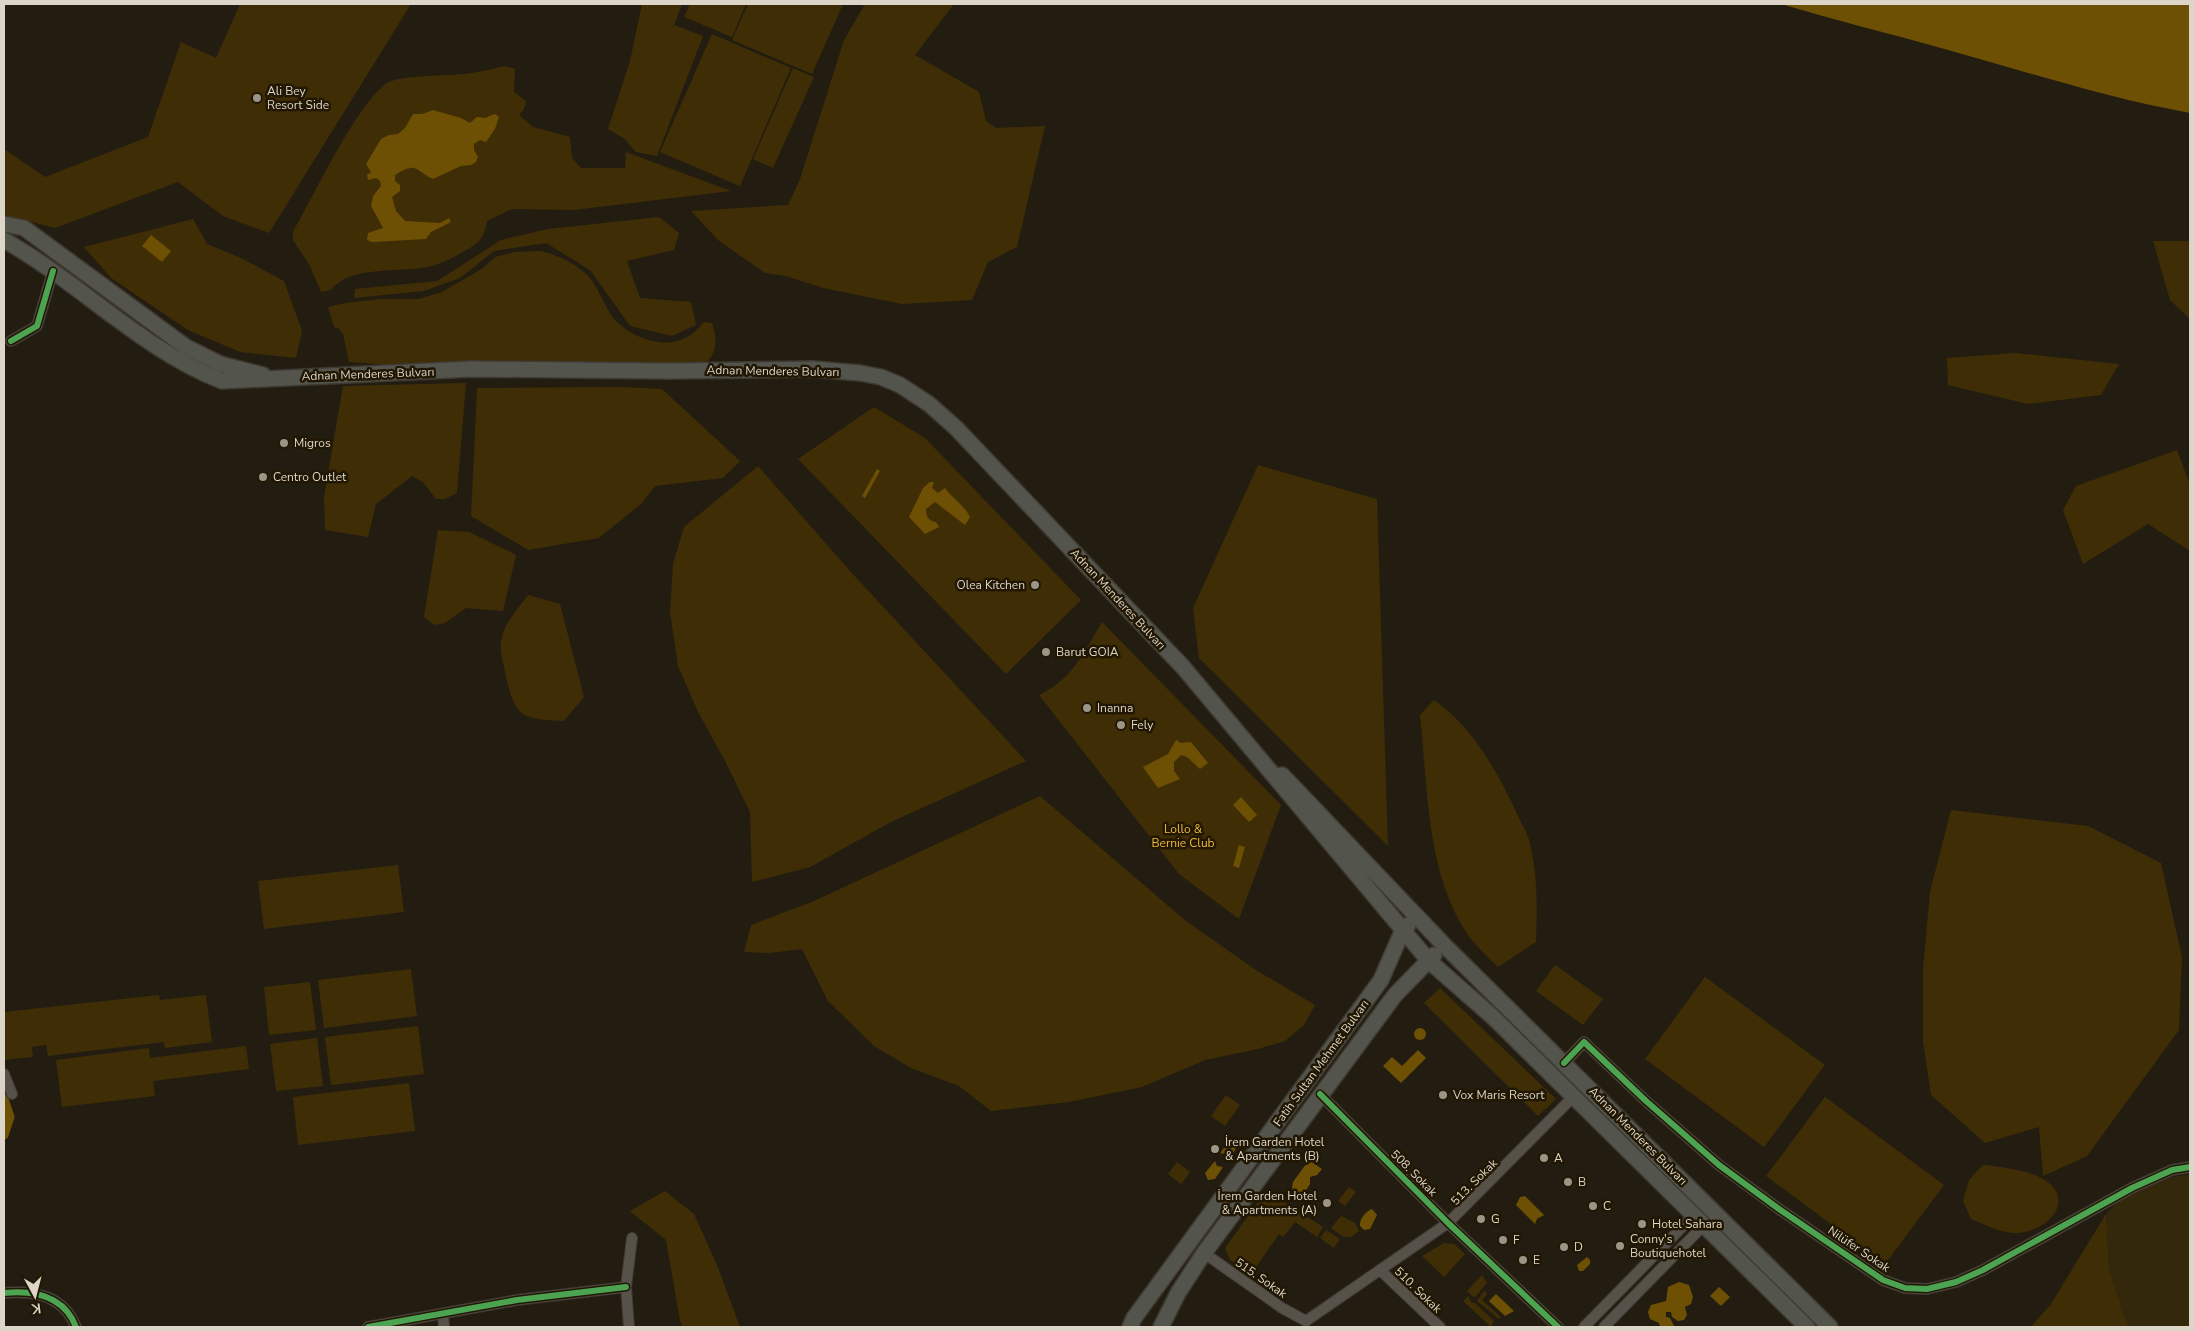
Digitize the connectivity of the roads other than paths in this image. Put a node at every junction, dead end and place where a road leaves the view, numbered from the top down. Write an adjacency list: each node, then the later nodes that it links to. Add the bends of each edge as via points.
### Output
1 (4, 224): 5 (main road, Adnan Menderes Bulvarı, via 24,228 186,347 220,364)
2 (4, 240): 3 (main road, Adnan Menderes Bulvarı)
3 (53, 271): 4 (street, via 37,326); 5 (main road, Adnan Menderes Bulvarı, via 191,369 222,381)
4 (11, 341)
5 (274, 378): 6 (main road, Adnan Menderes Bulvarı, via 471,369 813,369 881,378 900,385 929,404 956,428 1182,667)
6 (1242, 736): 7 (main road, Adnan Menderes Bulvarı); 8 (main road, Adnan Menderes Bulvarı)
7 (1416, 916): 8 (main road, Fatih Sultan Mehmet Bulvarı); 9 (main road, Adnan Menderes Bulvarı)
8 (1402, 932): 10 (main road, Adnan Menderes Bulvarı); 25 (main road, Fatih Sultan Mehmet Bulvarı, via 1381,980)
9 (1444, 946): 10 (main road, Fatih Sultan Mehmet Bulvarı); 11 (main road, Adnan Menderes Bulvarı)
10 (1428, 961): 14 (main road, Fatih Sultan Mehmet Bulvarı, via 1395,995); 15 (main road, Adnan Menderes Bulvarı, via 1494,1018)
11 (1564, 1063): 16 (street, Nilüfer Sokak, via 1584,1042 1719,1165 1883,1280 1905,1288 1927,1289 1956,1282 1984,1270 2132,1188 2172,1170); 38 (main road, Adnan Menderes Bulvarı)
12 (4, 1074): 13 (street)
13 (12, 1094)
14 (1320, 1094): 18 (street, 508. Sokak); 20 (main road, Fatih Sultan Mehmet Bulvarı)
15 (1573, 1097): 17 (main road, Adnan Menderes Bulvarı); 18 (street, 513. Sokak)
16 (2190, 1167)
17 (1698, 1221): 35 (street); 36 (street); 37 (main road, Adnan Menderes Bulvarı)
18 (1448, 1223): 21 (street, 513. Sokak); 34 (street, 508. Sokak)
19 (632, 1238): 22 (street)
20 (1204, 1253): 26 (street, 515. Sokak); 32 (main road, Fatih Sultan Mehmet Bulvarı)
21 (1380, 1270): 26 (street, 513. Sokak); 33 (street, 510. Sokak)
22 (626, 1287): 24 (street, via 518,1300); 30 (street)
23 (4, 1293): 27 (street, via 35,1293 56,1300 72,1316)
24 (442, 1314): 28 (street); 29 (street)
25 (1132, 1323): 31 (street)
26 (1306, 1324)
27 (76, 1327)
28 (368, 1327)
29 (444, 1327)
30 (629, 1327)
31 (1122, 1327)
32 (1161, 1327)
33 (1440, 1327)
34 (1558, 1327)
35 (1584, 1327)
36 (1604, 1327)
37 (1807, 1327)
38 (1830, 1327)

